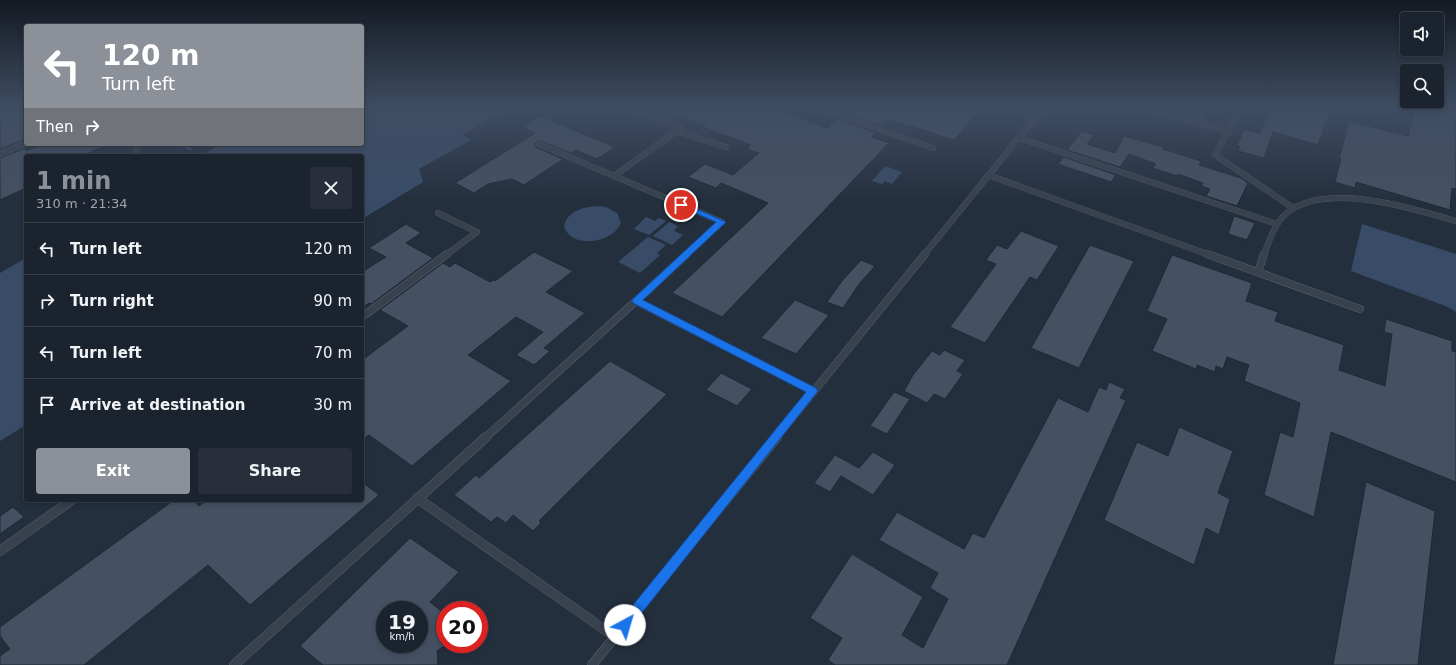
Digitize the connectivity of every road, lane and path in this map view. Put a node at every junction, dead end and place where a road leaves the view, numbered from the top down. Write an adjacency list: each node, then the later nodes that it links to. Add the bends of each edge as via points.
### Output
1 (665, 139): 13 (lane)
2 (700, 139): 9 (lane)
3 (907, 139): 10 (lane)
4 (1018, 139): 12 (lane)
5 (1022, 139): 17 (lane)
6 (1225, 139): 14 (lane, via 1215,155)
7 (24, 144): 11 (lane)
8 (539, 144): 13 (lane)
9 (726, 148)
10 (933, 148)
11 (0, 154)
12 (988, 175): 18 (lane); 22 (lane)
13 (614, 176): 19 (lane, via 722,222)
14 (1293, 208): 16 (lane, via 1316,201 1349,198 1410,208); 17 (lane)
15 (438, 213): 21 (lane, via 477,232)
16 (1456, 221)
17 (1277, 224): 18 (lane)
18 (1258, 272): 20 (lane)
19 (636, 301): 22 (lane); 23 (lane)
20 (1360, 309)
21 (364, 316)
22 (813, 391): 26 (lane)
23 (417, 498): 26 (lane); 27 (lane)
24 (69, 502): 25 (lane)
25 (0, 551)
26 (615, 637): 28 (lane)
27 (234, 665)
28 (592, 665)

